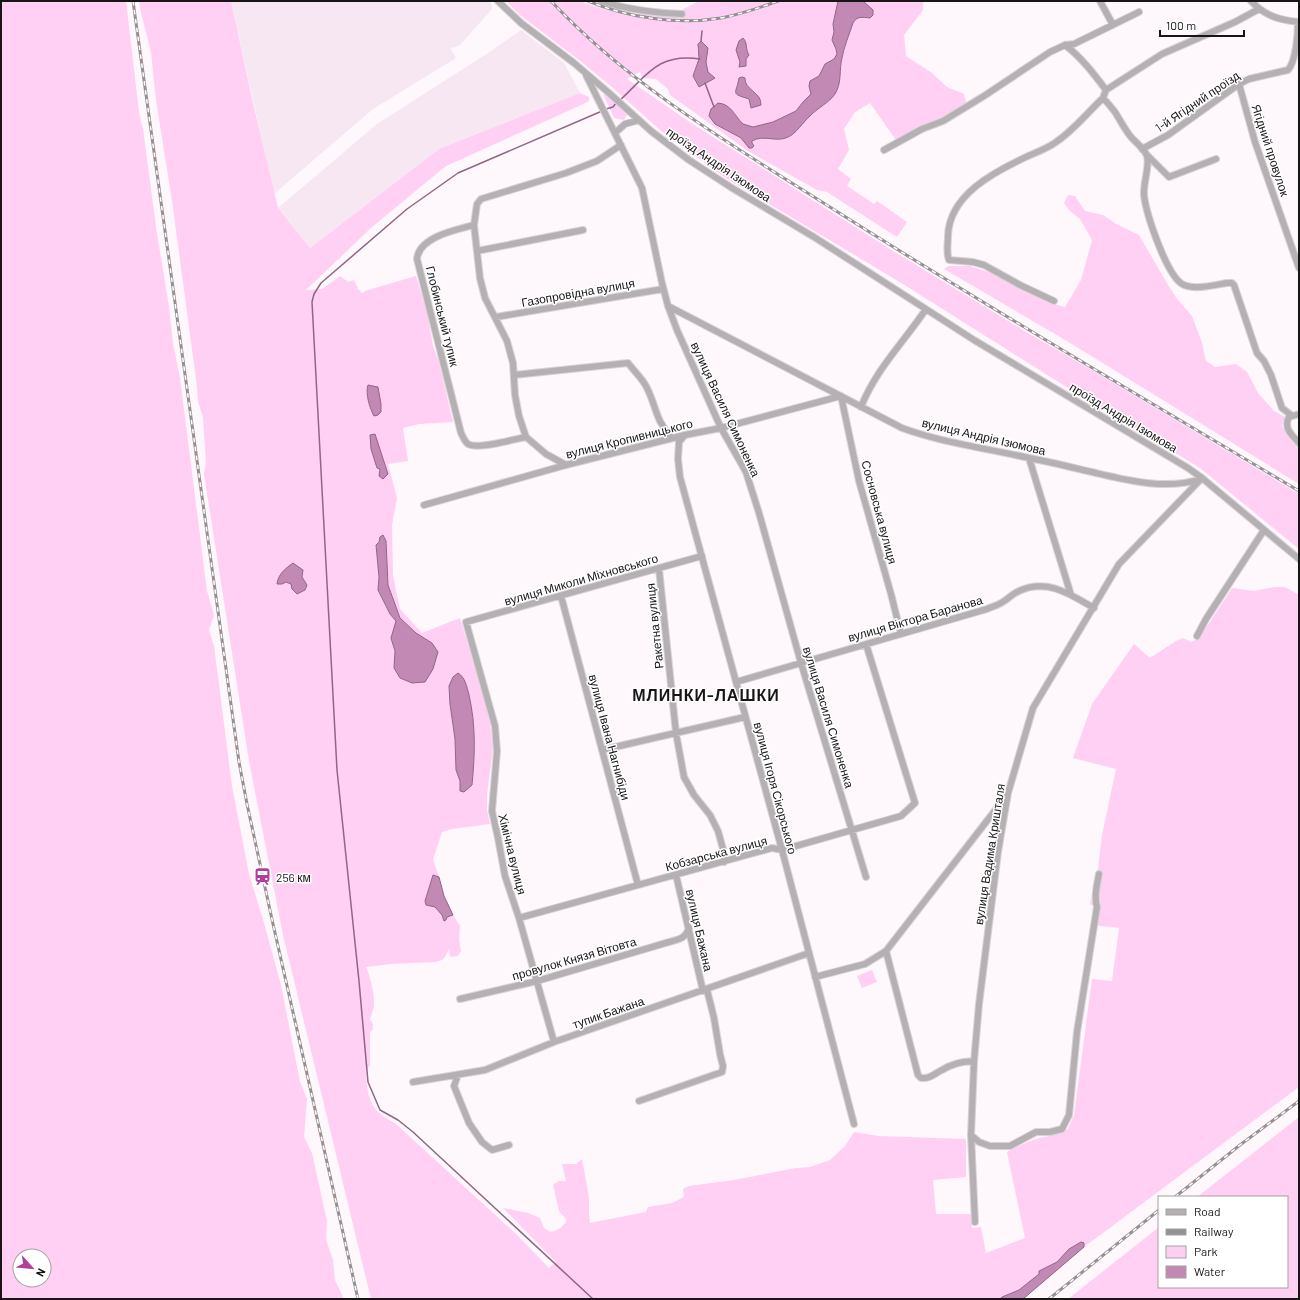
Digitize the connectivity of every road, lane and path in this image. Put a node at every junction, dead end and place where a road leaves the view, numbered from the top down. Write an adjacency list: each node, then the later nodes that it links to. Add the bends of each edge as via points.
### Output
1 (498, 1): 11 (street, проїзд Андрія Ізюмова, via 521,23)
2 (602, 1): 7 (street, via 636,10)
3 (1100, 1): 9 (street)
4 (1251, 1): 5 (street)
5 (1259, 9): 8 (street, via 1279,20); 13 (street, via 1236,22 1162,54)
6 (1139, 12): 9 (street)
7 (682, 14)
8 (1299, 22): 12 (street, 1-й Ягідний проїзд, via 1294,58 1288,70 1249,79)
9 (1113, 25): 10 (street, via 1074,44)
10 (1065, 45): 13 (street, via 1095,74); 18 (street, via 943,121 922,129)
11 (586, 74): 15 (street, проїзд Андрія Ізюмова); 16 (street, вулиця Василя Симоненка)
12 (1239, 84): 19 (street, 1-й Ягідний проїзд); 24 (street, Ягідний провулок, via 1255,142)
13 (1106, 90): 14 (street)
14 (1103, 98): 19 (street, via 1130,137); 26 (street, via 1048,148 994,174 970,191 955,211 948,229 948,258 951,261 984,265)
15 (639, 120): 16 (street, via 625,124); 28 (street, проїзд Андрія Ізюмова, via 670,146 726,184)
16 (615, 134): 17 (street, вулиця Василя Симоненка)
17 (620, 145): 21 (street, via 597,161 481,199 477,204); 25 (street, вулиця Василя Симоненка, via 642,188)
18 (884, 150)
19 (1144, 152): 20 (street, via 1169,177); 34 (street, via 1147,160 1144,183 1147,210 1167,263 1184,285 1195,287 1226,282 1234,285 1257,353 1264,361 1282,408)
20 (1216, 159)
21 (474, 226): 23 (street); 37 (street, Глобинський тупик, via 436,238 420,250 417,260 465,441 468,445 480,445)
22 (583, 230): 23 (street)
23 (477, 251): 29 (street, via 485,298)
24 (1299, 268)
25 (663, 289): 27 (street, вулиця Василя Симоненка); 29 (street, Газопровідна вулиця)
26 (1054, 301)
27 (668, 306): 31 (street, вулиця Андрія Ізюмова); 35 (street, вулиця Василя Симоненка)
28 (926, 309): 32 (street, via 878,373); 42 (street, проїзд Андрія Ізюмова)
29 (496, 317): 30 (street, via 507,341)
30 (514, 375): 37 (street, via 519,416); 38 (street, via 628,363 647,387 662,428)
31 (841, 396): 32 (street, вулиця Андрія Ізюмова); 35 (street, вулиця Кропивницького); 52 (street, Сосновська вулиця, via 859,481)
32 (861, 407): 40 (street, вулиця Андрія Ізюмова, via 913,432)
33 (1299, 414): 34 (street)
34 (1291, 415): 39 (street, via 1287,421 1287,428)
35 (721, 428): 36 (street, вулиця Кропивницького); 55 (street, вулиця Василя Симоненка, via 746,472)
36 (685, 435): 38 (street, вулиця Кропивницького); 45 (street, вулиця Ігоря Сікорського, via 678,442 680,477)
37 (526, 437): 41 (street, via 546,454)
38 (672, 438): 41 (street, вулиця Кропивницького)
39 (1299, 443)
40 (1029, 458): 42 (street, вулиця Андрія Ізюмова, via 1135,482 1173,484); 48 (street)
41 (566, 465): 43 (street, вулиця Кропивницького)
42 (1202, 478): 44 (street, проїзд Андрія Ізюмова); 50 (street, вулиця Вадима Кришталя, via 1119,564)
43 (424, 505)
44 (1264, 530): 46 (street, проїзд Андрія Ізюмова); 53 (street)
45 (702, 556): 47 (street, вулиця Миколи Міхновського); 56 (street, вулиця Ігоря Сікорського)
46 (1299, 559)
47 (659, 568): 49 (street, вулиця Миколи Міхновського); 58 (street, Ракетна вулиця)
48 (1071, 595): 50 (street, вулиця Віктора Баранова); 52 (street, вулиця Віктора Баранова, via 1053,587 1032,587 987,609)
49 (561, 596): 51 (street, вулиця Миколи Міхновського); 59 (street, вулиця Івана Нагнибіди)
50 (1094, 608): 60 (street, вулиця Вадима Кришталя, via 1033,708)
51 (466, 622): 68 (street, Хімічна вулиця, via 495,726 497,751 492,811 505,876)
52 (901, 634): 54 (street, вулиця Віктора Баранова)
53 (1197, 636)
54 (866, 644): 55 (street, вулиця Віктора Баранова); 61 (street, Кобзарська вулиця, via 915,803 901,816)
55 (801, 663): 56 (street, вулиця Віктора Баранова); 61 (street, вулиця Василя Симоненка)
56 (736, 682): 57 (street, вулиця Ігоря Сікорського)
57 (745, 717): 58 (street); 62 (street, вулиця Ігоря Сікорського)
58 (676, 733): 59 (street); 63 (street, Ракетна вулиця, via 684,777 718,831)
59 (602, 750): 67 (street, вулиця Івана Нагнибіди)
60 (1008, 793): 70 (street); 77 (street, вулиця Вадима Кришталя, via 998,852)
61 (852, 829): 62 (street, Кобзарська вулиця); 66 (street, вулиця Василя Симоненка)
62 (782, 850): 63 (street, Кобзарська вулиця, via 772,848); 71 (street, вулиця Ігоря Сікорського)
63 (724, 862): 65 (street, Кобзарська вулиця)
64 (1099, 874): 82 (street, via 1097,907 1077,1032 1069,1115 1062,1129 1036,1132 1010,1146 990,1146 979,1142)
65 (676, 875): 67 (street, Кобзарська вулиця); 69 (street, вулиця Бажана)
66 (866, 877)
67 (638, 885): 68 (street, Кобзарська вулиця)
68 (519, 918): 73 (street, Хімічна вулиця)
69 (689, 928): 73 (street, провулок Князя Вітовта, via 684,937); 74 (street, вулиця Бажана)
70 (886, 951): 72 (street, via 865,964); 77 (street, via 918,1075 921,1078 932,1077 947,1067)
71 (809, 953): 72 (street, вулиця Ігоря Сікорського); 74 (street, тупик Бажана)
72 (815, 977): 81 (street, вулиця Ігоря Сікорського)
73 (537, 980): 75 (street, провулок Князя Вітовта); 76 (street, Хімічна вулиця)
74 (705, 990): 76 (street, тупик Бажана); 80 (street, вулиця Бажана, via 714,1018 722,1072)
75 (460, 999)
76 (554, 1042): 78 (street, тупик Бажана, via 485,1070)
77 (974, 1062): 82 (street, вулиця Вадима Кришталя)
78 (458, 1075): 79 (street, тупик Бажана); 83 (street, via 454,1086 456,1092 469,1123 482,1142 492,1150)
79 (413, 1082)
80 (639, 1101)
81 (854, 1124)
82 (971, 1135): 84 (street, вулиця Вадима Кришталя)
83 (509, 1145)
84 (975, 1222)

